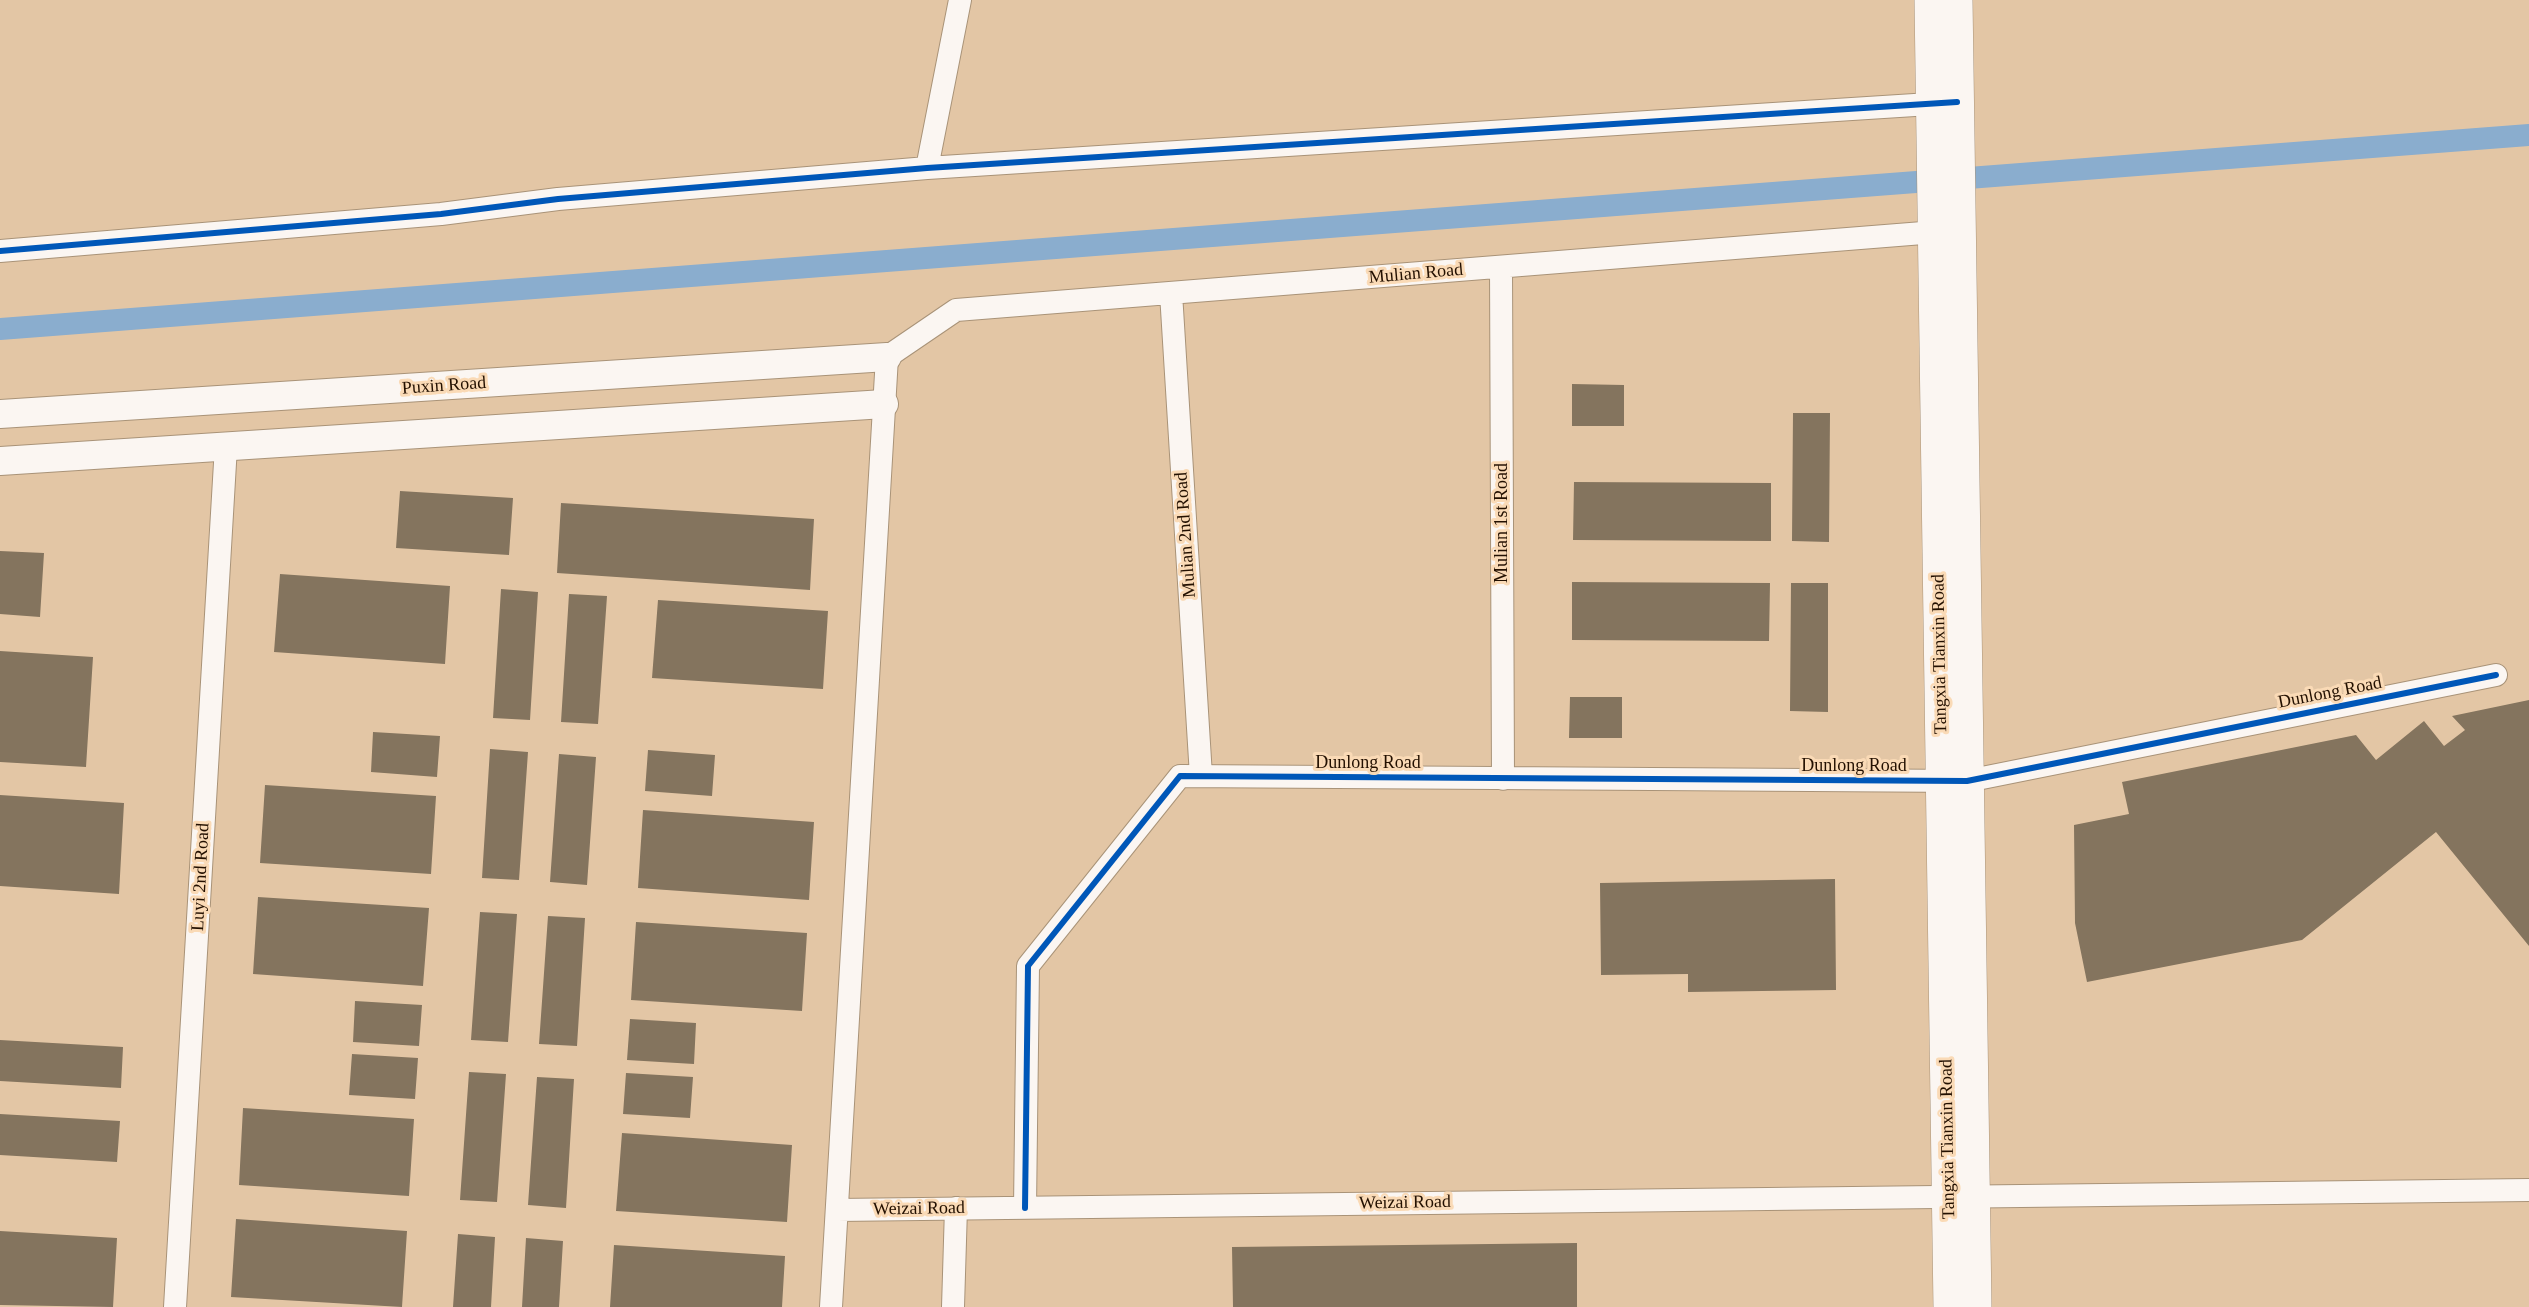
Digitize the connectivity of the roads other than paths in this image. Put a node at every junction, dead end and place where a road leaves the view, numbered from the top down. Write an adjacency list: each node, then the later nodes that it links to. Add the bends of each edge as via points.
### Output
1 (960, 0): 5 (street)
2 (1931, 0): 4 (main road, Tangxia Tianxin Road)
3 (1956, 0): 4 (main road, Tangxia Tianxin Road)
4 (1945, 119): 5 (street); 6 (main road, Tangxia Tianxin Road)
5 (927, 168): 7 (street)
6 (1946, 231): 8 (street, Mulian Road); 18 (main road, Tangxia Tianxin Road)
7 (0, 251)
8 (1501, 267): 9 (street, Mulian Road); 17 (street, Mulian 1st Road)
9 (1172, 293): 10 (street, Mulian Road, via 956,310); 16 (street, Mulian 2nd Road)
10 (887, 357): 11 (street); 12 (street, Puxin Road)
11 (884, 404): 13 (street); 23 (street)
12 (0, 414)
13 (226, 446): 14 (street); 24 (street, Luyi 2nd Road)
14 (0, 460)
15 (2496, 675): 18 (street, Dunlong Road)
16 (1201, 776): 17 (street, Dunlong Road); 22 (street, Dunlong Road, via 1180,776 1028,966)
17 (1503, 779): 18 (street, Dunlong Road)
18 (1954, 781): 20 (main road, Tangxia Tianxin Road)
19 (2529, 1190): 20 (street, Weizai Road)
20 (1961, 1196): 22 (street, Weizai Road); 27 (main road, Tangxia Tianxin Road); 28 (main road, Tangxia Tianxin Road)
21 (956, 1208): 22 (street, Weizai Road); 23 (street, Weizai Road); 26 (street)
22 (1025, 1208)
23 (837, 1210): 25 (street)
24 (175, 1307)
25 (831, 1307)
26 (953, 1307)
27 (1950, 1307)
28 (1975, 1307)

